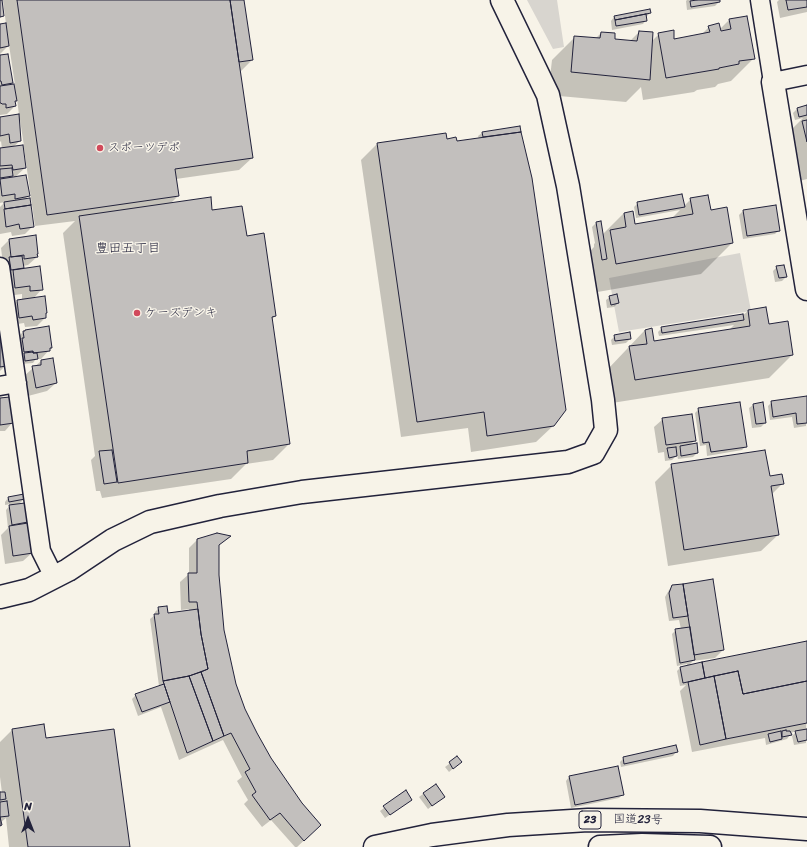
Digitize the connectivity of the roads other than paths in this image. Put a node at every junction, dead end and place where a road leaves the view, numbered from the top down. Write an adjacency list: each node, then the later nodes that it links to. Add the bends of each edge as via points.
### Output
1 (502, 0): 8 (main road, via 548,95 568,186 606,430 593,453 568,462 302,492 206,509 150,522 113,540)
2 (760, 0): 4 (street)
3 (807, 75): 4 (street)
4 (773, 82): 6 (main road)
5 (0, 267): 7 (street)
6 (807, 289)
7 (8, 385): 8 (street, via 41,551)
8 (54, 577): 9 (main road, via 29,590)
9 (0, 597)
10 (807, 829): 11 (main road, 国道23号 / 23, via 700,821 588,820 508,825 432,835)
11 (375, 847)
12 (600, 847): 13 (main road, 23)
13 (710, 847)

